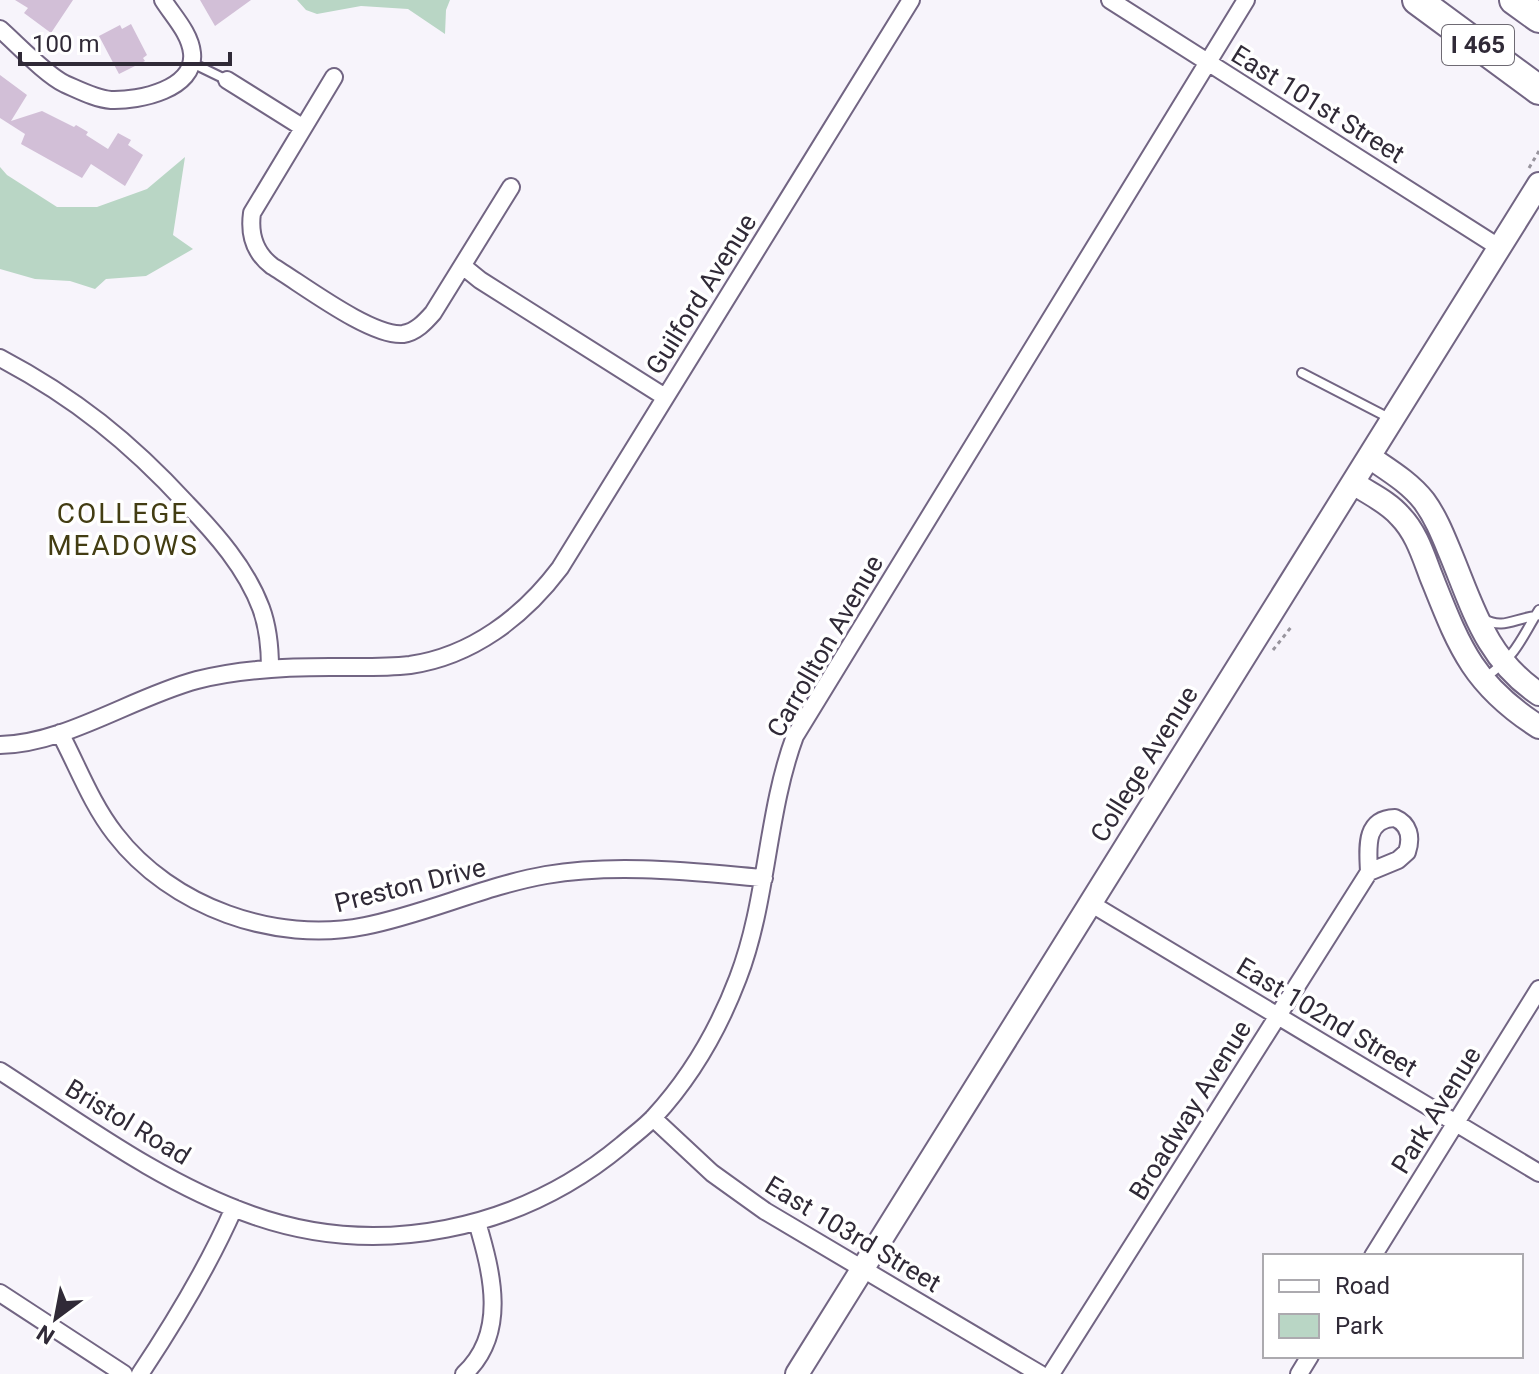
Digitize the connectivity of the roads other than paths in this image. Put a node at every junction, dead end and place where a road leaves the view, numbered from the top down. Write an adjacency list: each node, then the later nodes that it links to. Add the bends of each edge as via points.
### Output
1 (163, 0): 9 (street, via 187,35)
2 (911, 0): 21 (street, Guilford Avenue)
3 (1110, 0): 10 (street, East 101st Street)
4 (1246, 0): 10 (street, Carrollton Avenue)
5 (1417, 0): 13 (highway, I 465)
6 (1514, 0): 7 (highway, I 465)
7 (1539, 18)
8 (0, 29): 9 (street, via 61,82 108,100 154,94 174,84)
9 (192, 63): 12 (lane)
10 (1209, 63): 17 (street, East 101st Street); 35 (street, Carrollton Avenue, via 810,708 783,769)
11 (334, 77): 14 (street)
12 (227, 80): 14 (street)
13 (1539, 90)
14 (302, 127): 18 (street, via 252,213 252,235 272,266 383,333 402,334 425,322)
15 (1539, 184): 17 (main road, College Avenue)
16 (511, 187): 18 (street)
17 (1500, 248): 22 (main road, College Avenue)
18 (464, 267): 21 (street)
19 (0, 358): 28 (street, via 105,425 207,524 253,591 265,621)
20 (1302, 373): 22 (lane)
21 (665, 397): 28 (street, Guilford Avenue, via 560,568 525,609 491,634 427,661 386,667)
22 (1394, 421): 23 (main road, College Avenue)
23 (1371, 458): 24 (main road, College Avenue); 25 (main road, via 1409,486 1433,514)
24 (1355, 484): 29 (main road, via 1408,524 1456,639); 36 (main road, College Avenue)
25 (1474, 613): 26 (lane, via 1499,625); 27 (main road)
26 (1537, 613): 27 (lane)
27 (1503, 664): 29 (lane); 30 (main road)
28 (270, 668): 32 (street, Guilford Avenue, via 195,680)
29 (1482, 680): 31 (main road)
30 (1539, 694)
31 (1539, 727)
32 (60, 733): 33 (street, Guilford Avenue); 35 (street, Preston Drive, via 114,832 145,866 201,902 269,927 302,931 364,926 545,875 624,869)
33 (0, 745)
34 (1369, 872): 38 (street, Broadway Avenue)
35 (764, 878): 40 (street, Carrollton Avenue, via 738,979 691,1070)
36 (1090, 903): 38 (street, East 102nd Street); 46 (main road, College Avenue)
37 (1539, 989): 41 (street, Park Avenue)
38 (1278, 1016): 41 (street, East 102nd Street); 53 (street, Broadway Avenue)
39 (0, 1071): 43 (street, Bristol Road, via 154,1169)
40 (653, 1118): 44 (street, Carrollton Avenue, via 585,1174 534,1202); 46 (street, East 103rd Street, via 734,1190)
41 (1455, 1123): 42 (street, East 102nd Street); 45 (street, Park Avenue)
42 (1539, 1173)
43 (234, 1208): 44 (street, Carrollton Avenue, via 300,1229 363,1236 409,1235); 49 (street, via 201,1278)
44 (477, 1222): 50 (street, via 493,1308 490,1332)
45 (1374, 1254)
46 (862, 1269): 51 (main road, College Avenue); 52 (street, East 103rd Street)
47 (0, 1293): 48 (street)
48 (124, 1374)
49 (140, 1374)
50 (464, 1374)
51 (797, 1374)
52 (1040, 1374)
53 (1051, 1374)

